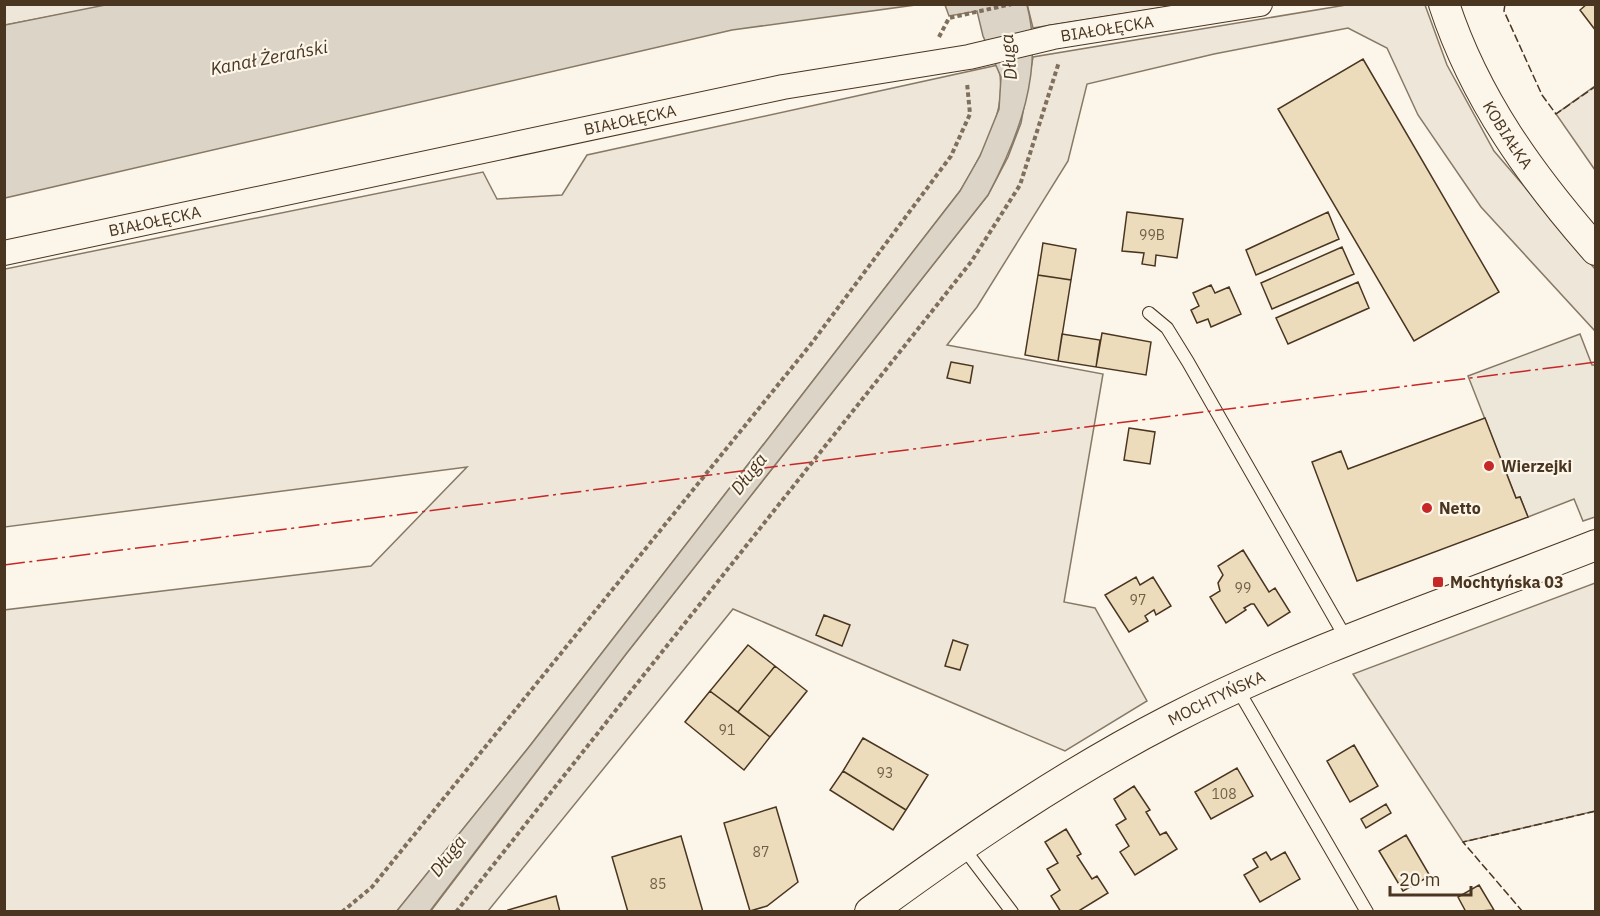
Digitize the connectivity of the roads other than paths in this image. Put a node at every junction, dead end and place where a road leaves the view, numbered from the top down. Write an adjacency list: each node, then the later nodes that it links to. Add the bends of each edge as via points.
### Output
1 (1260, 4): 4 (street, BIAŁOŁĘCKA, via 1053,37 968,67 783,87)
2 (1444, 4): 3 (street, KOBIAŁKA, via 1461,50 1504,132 1532,174)
3 (1596, 250)
4 (4, 253)
5 (1149, 313): 7 (lane, via 1167,328 1188,362)
6 (1596, 545): 7 (street, MOCHTYŃSKA)
7 (1348, 641): 8 (street, MOCHTYŃSKA)
8 (1237, 688): 9 (street, MOCHTYŃSKA, via 1123,744); 12 (lane)
9 (962, 846): 10 (street, MOCHTYŃSKA); 11 (lane)
10 (870, 912)
11 (1011, 912)
12 (1366, 912)

